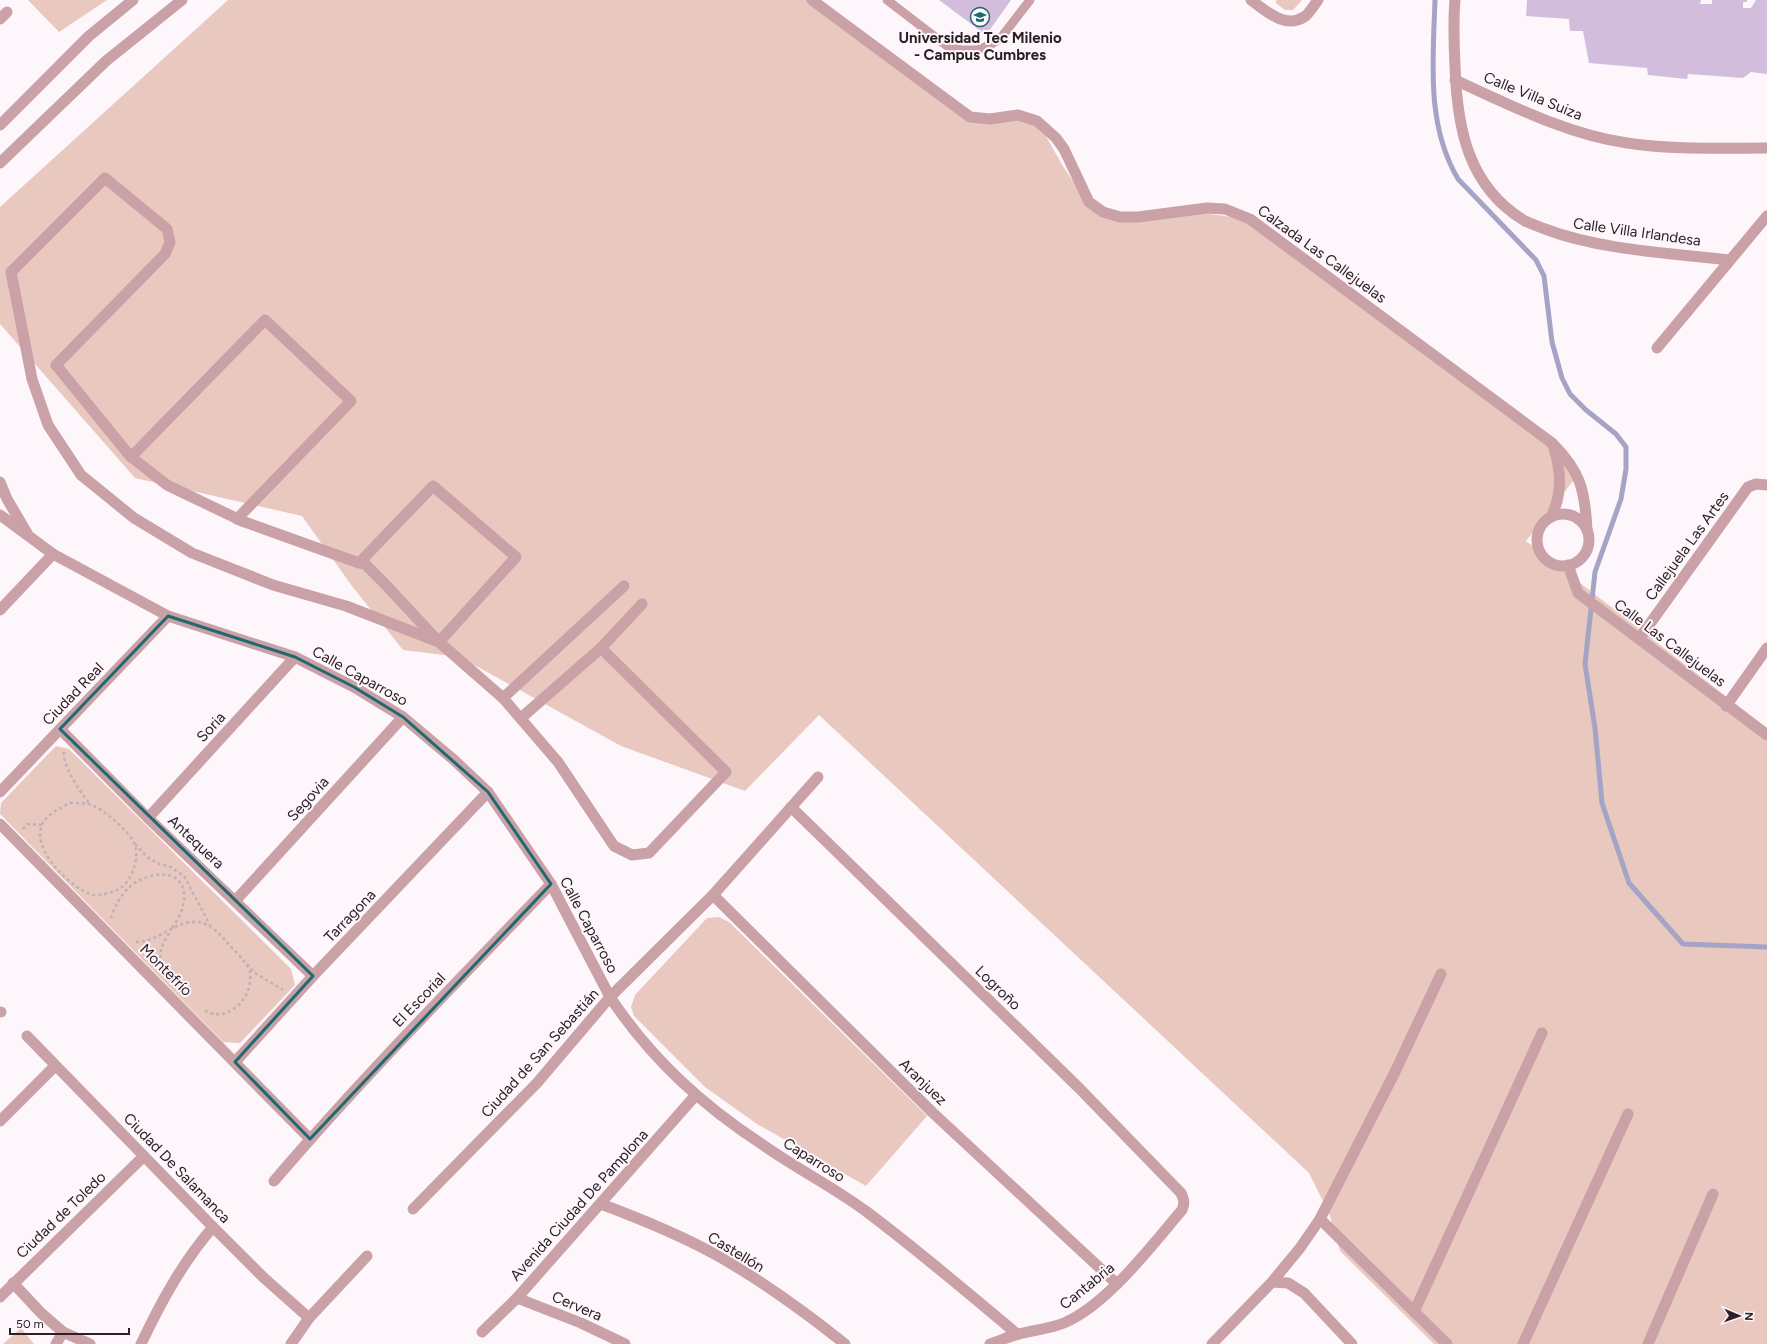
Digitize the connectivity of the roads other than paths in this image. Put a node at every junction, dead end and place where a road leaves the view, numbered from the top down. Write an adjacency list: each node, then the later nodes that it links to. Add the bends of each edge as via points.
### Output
1 (133, 0): 11 (street, via 89,36)
2 (182, 0): 13 (street, via 106,61)
3 (812, 0): 17 (street, Calzada Las Callejuelas, via 970,117 990,119 1018,115 1037,121 1064,149 1089,202 1103,212 1120,217 1138,217 1207,208 1225,209 1250,219)
4 (887, 0): 5 (lane, via 947,46 962,50 976,50 1000,39)
5 (1030, 0)
6 (1251, 0): 9 (street)
7 (1318, 0): 9 (street, via 1305,16 1295,21 1284,21)
8 (1455, 0): 10 (street, Calle Villa Irlandesa)
9 (1267, 6)
10 (1455, 80): 12 (street, Calle Villa Suiza, via 1530,114 1582,133 1626,143 1675,148); 15 (street, Calle Villa Irlandesa, via 1459,119 1468,154 1493,196 1526,221 1565,237)
11 (0, 125)
12 (1767, 148)
13 (0, 163)
14 (1767, 216): 15 (street)
15 (1729, 260): 16 (street)
16 (1657, 348)
17 (1552, 443): 22 (street, via 1559,464 1560,483 1557,504); 24 (street, Calzada Las Callejuelas, via 1568,459 1581,484 1586,500)
18 (131, 457): 23 (street, via 167,485); 23 (street, via 265,320 351,401); 34 (street, via 56,365 165,254 170,242 167,229 105,178 11,272 32,379 48,425 81,475 134,518 192,553 273,585 346,606)
19 (0, 482): 25 (street, Calle Caparroso)
20 (1767, 485): 33 (street, Callejuela Las Artes, via 1756,484 1748,488)
21 (0, 515): 25 (street, Calle Caparroso)
22 (1551, 517): 24 (street, via 1559,514 1572,516 1583,523); 28 (street, via 1540,529 1537,537 1538,546 1546,560 1554,564)
23 (237, 519): 27 (street)
24 (1587, 530): 28 (street, via 1588,547 1584,555)
25 (28, 535): 26 (street, Calle Caparroso)
26 (53, 554): 31 (street); 32 (street, Calle Caparroso)
27 (359, 563): 34 (street, via 364,564 386,584); 34 (street, via 433,486 516,557)
28 (1568, 565): 33 (street, Calle Las Callejuelas, via 1578,593)
29 (624, 586): 38 (street)
30 (642, 604): 35 (street)
31 (0, 610)
32 (168, 616): 37 (street, Calle Caparroso); 42 (street, Ciudad Real)
33 (1639, 639): 39 (street, Calle Las Callejuelas)
34 (439, 642): 38 (street)
35 (601, 648): 41 (street); 41 (street, via 726,772 649,854 632,856 614,846 558,762)
36 (1767, 648): 39 (street)
37 (295, 658): 40 (street, Calle Caparroso, via 354,687); 48 (street, Soria)
38 (503, 698): 41 (street)
39 (1726, 706): 43 (street, Calle Las Callejuelas)
40 (403, 717): 46 (street, Calle Caparroso); 52 (street, Segovia)
41 (521, 718)
42 (64, 732): 45 (street, Ciudad Real); 48 (street, Antequera)
43 (1767, 735)
44 (818, 777): 47 (street, Ciudad de San Sebastián)
45 (0, 792)
46 (488, 792): 50 (street, Calle Caparroso); 54 (street, Tarragona)
47 (791, 807): 51 (street, Ciudad de San Sebastián); 66 (street, Logroño, via 1079,1088)
48 (148, 818): 52 (street, Antequera)
49 (0, 824): 58 (street, Montefrío)
50 (551, 884): 55 (street, Calle Caparroso); 63 (street, El Escorial)
51 (713, 895): 55 (street, Ciudad de San Sebastián); 75 (street, Aranjuez, via 932,1112)
52 (236, 900): 54 (street, Antequera)
53 (1441, 974): 70 (street, via 1395,1072)
54 (313, 976): 58 (street, Tarragona)
55 (610, 998): 60 (street, Caparroso, via 651,1051); 69 (street, Ciudad de San Sebastián, via 536,1083)
56 (1542, 1033): 78 (street)
57 (27, 1036): 59 (street, Ciudad De Salamanca)
58 (235, 1062): 63 (street, Montefrío)
59 (55, 1066): 62 (street); 64 (street, Ciudad De Salamanca)
60 (695, 1096): 68 (street, Avenida Ciudad De Pamplona); 82 (street, Caparroso, via 765,1147 867,1212)
61 (1628, 1114): 93 (street)
62 (0, 1121)
63 (310, 1139): 65 (street, El Escorial)
64 (144, 1156): 71 (street, Ciudad De Salamanca); 74 (street, Ciudad de Toledo)
65 (274, 1181)
66 (1181, 1193): 75 (street, Cantabria, via 1185,1203 1182,1210)
67 (1713, 1194): 94 (street)
68 (601, 1204): 77 (street, Avenida Ciudad De Pamplona); 88 (street, Castellón, via 660,1227 717,1256 814,1320)
69 (413, 1209)
70 (1320, 1219): 73 (street); 78 (street)
71 (212, 1227): 79 (street, Ciudad De Salamanca); 85 (street, via 186,1260 160,1304)
72 (367, 1256): 79 (street)
73 (1272, 1282): 90 (street); 91 (street, via 1288,1282 1304,1293)
74 (13, 1283): 76 (street, Ciudad de Toledo); 80 (street)
75 (1117, 1284): 82 (street, Cantabria, via 1083,1312 1064,1323 1044,1330)
76 (0, 1297)
77 (517, 1298): 81 (street, Avenida Ciudad De Pamplona); 87 (street, Cervera, via 581,1323)
78 (1414, 1312): 92 (street)
79 (309, 1318): 86 (street)
80 (63, 1332): 83 (street); 84 (street)
81 (482, 1332)
82 (1018, 1334): 89 (street, Cantabria)
83 (56, 1344)
84 (90, 1344)
85 (141, 1344)
86 (291, 1344)
87 (625, 1344)
88 (845, 1344)
89 (990, 1344)
90 (1212, 1344)
91 (1352, 1344)
92 (1447, 1344)
93 (1523, 1344)
94 (1648, 1344)

